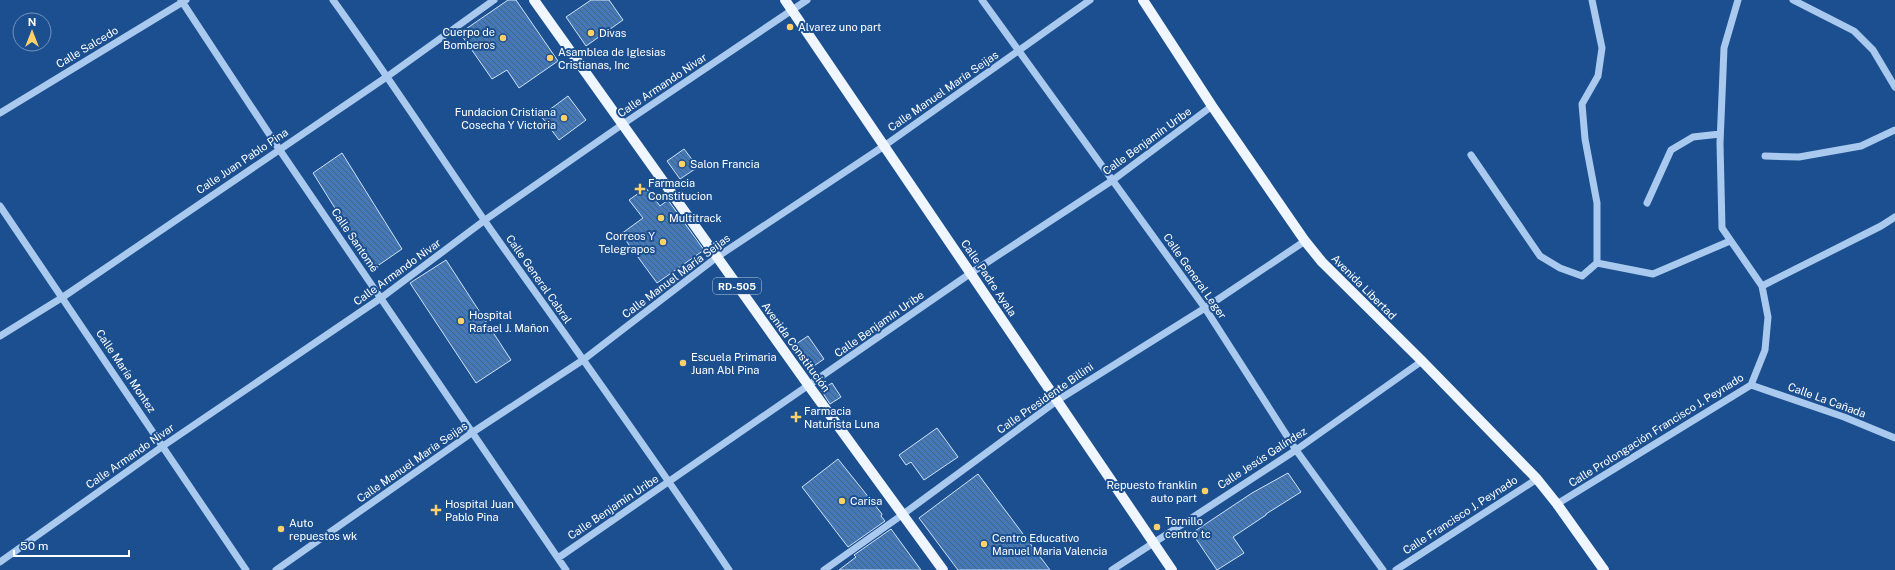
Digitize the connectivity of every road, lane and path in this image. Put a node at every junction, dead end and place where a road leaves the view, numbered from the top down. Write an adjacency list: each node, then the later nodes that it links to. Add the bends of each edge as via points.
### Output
1 (333, 0): 15 (street, Calle General Cabral)
2 (494, 0): 15 (street, Calle Juan Pablo Pina)
3 (534, 0): 19 (main road, Avenida Constitución / RD-505)
4 (785, 0): 13 (main road, Calle Padre Ayala)
5 (807, 0): 13 (street, Calle Armando Nivar)
6 (982, 0): 14 (street, Calle General Leger)
7 (1090, 0): 14 (street, Calle Manuel María Seijas)
8 (1143, 0): 17 (main road, Avenida Libertad)
9 (1592, 0): 34 (street, via 1602,48 1598,76 1582,104 1585,139 1597,203)
10 (1738, 0): 21 (street, Calle Prolongación Francisco J. Peynado, via 1724,48)
11 (1793, 0): 16 (street, via 1854,31 1873,50)
12 (183, 1): 18 (street, Calle Salcedo); 23 (street, Calle Santomé)
13 (793, 11): 19 (street, Calle Armando Nivar); 22 (main road, Calle Padre Ayala)
14 (1018, 51): 22 (street, Calle Manuel María Seijas); 26 (street, Calle General Leger)
15 (388, 76): 23 (street, Calle Juan Pablo Pina); 30 (street, Calle General Cabral)
16 (1895, 87)
17 (1212, 106): 26 (street, Calle Benjamín Uribe); 31 (main road, Avenida Libertad)
18 (0, 113)
19 (623, 124): 30 (street, Calle Armando Nivar); 33 (main road, Avenida Constitución / RD-505)
20 (1895, 130): 25 (street, via 1861,146 1799,157)
21 (1720, 134): 27 (street, via 1693,137 1671,150); 32 (street, Calle Prolongación Francisco J. Peynado, via 1722,228)
22 (884, 146): 33 (street, Calle Manuel María Seijas); 35 (main road, Calle Padre Ayala)
23 (279, 148): 37 (street, Calle Juan Pablo Pina); 38 (street, Calle Santomé)
24 (1471, 155): 34 (street, via 1540,256 1560,268 1582,276)
25 (1765, 156)
26 (1113, 180): 35 (street, Calle Benjamín Uribe); 39 (street, Calle General Leger)
27 (1647, 203)
28 (0, 206): 37 (street, Calle María Montez)
29 (1895, 217): 36 (street)
30 (485, 220): 38 (street, Calle Armando Nivar); 41 (street, Calle General Cabral)
31 (1305, 241): 39 (street, Calle Presidente Billini); 42 (main road, Avenida Libertad, via 1322,262)
32 (1730, 241): 34 (street, via 1652,274); 36 (street, Calle Prolongación Francisco J. Peynado)
33 (716, 257): 41 (street, Calle Manuel María Seijas); 44 (main road, Avenida Constitución / RD-505)
34 (1597, 263)
35 (971, 273): 44 (street, Calle Benjamín Uribe); 45 (main road, Calle Padre Ayala)
36 (1762, 286): 43 (street, Calle Prolongación Francisco J. Peynado, via 1768,317 1765,350)
37 (63, 297): 40 (street, Calle Juan Pablo Pina); 48 (street, Calle María Montez)
38 (381, 298): 46 (street, Calle Santomé); 48 (street, Calle Armando Nivar)
39 (1205, 308): 45 (street, Calle Presidente Billini); 49 (street, Calle General Leger)
40 (0, 336)
41 (583, 360): 46 (street, Calle Manuel María Seijas); 51 (street, Calle General Cabral)
42 (1422, 361): 49 (street, Calle Jesús Galíndez); 50 (main road, Avenida Libertad)
43 (1751, 385): 47 (street, Calle La Cañada, via 1844,417); 52 (street, Calle Prolongación Francisco J. Peynado)
44 (809, 386): 51 (street, Calle Benjamín Uribe); 53 (main road, Avenida Constitución / RD-505)
45 (1058, 400): 53 (street, Calle Presidente Billini); 54 (main road, Calle Padre Ayala)
46 (473, 432): 55 (street, Calle Santomé); 59 (street, Calle Manuel María Seijas)
47 (1895, 438)
48 (163, 446): 56 (street, Calle Armando Nivar); 58 (street, Calle María Montez)
49 (1296, 450): 54 (street, Calle Jesús Galíndez); 66 (street, Calle General Leger)
50 (1537, 479): 52 (main road, Avenida Libertad); 67 (street, Calle Francisco J. Peynado)
51 (670, 481): 55 (street, Calle Benjamín Uribe); 61 (street, Calle General Cabral)
52 (1557, 504): 57 (main road, Avenida Libertad)
53 (902, 515): 62 (street, Calle Presidente Billini); 63 (main road, Avenida Constitución / RD-505)
54 (1153, 543): 64 (street, Calle Jesús Galíndez); 65 (main road, Calle Padre Ayala)
55 (558, 558): 60 (street, Calle Santomé)
56 (0, 562)
57 (1604, 568)
58 (246, 570)
59 (276, 570)
60 (566, 570)
61 (729, 570)
62 (824, 570)
63 (942, 570)
64 (1112, 570)
65 (1172, 570)
66 (1383, 570)
67 (1396, 570)

